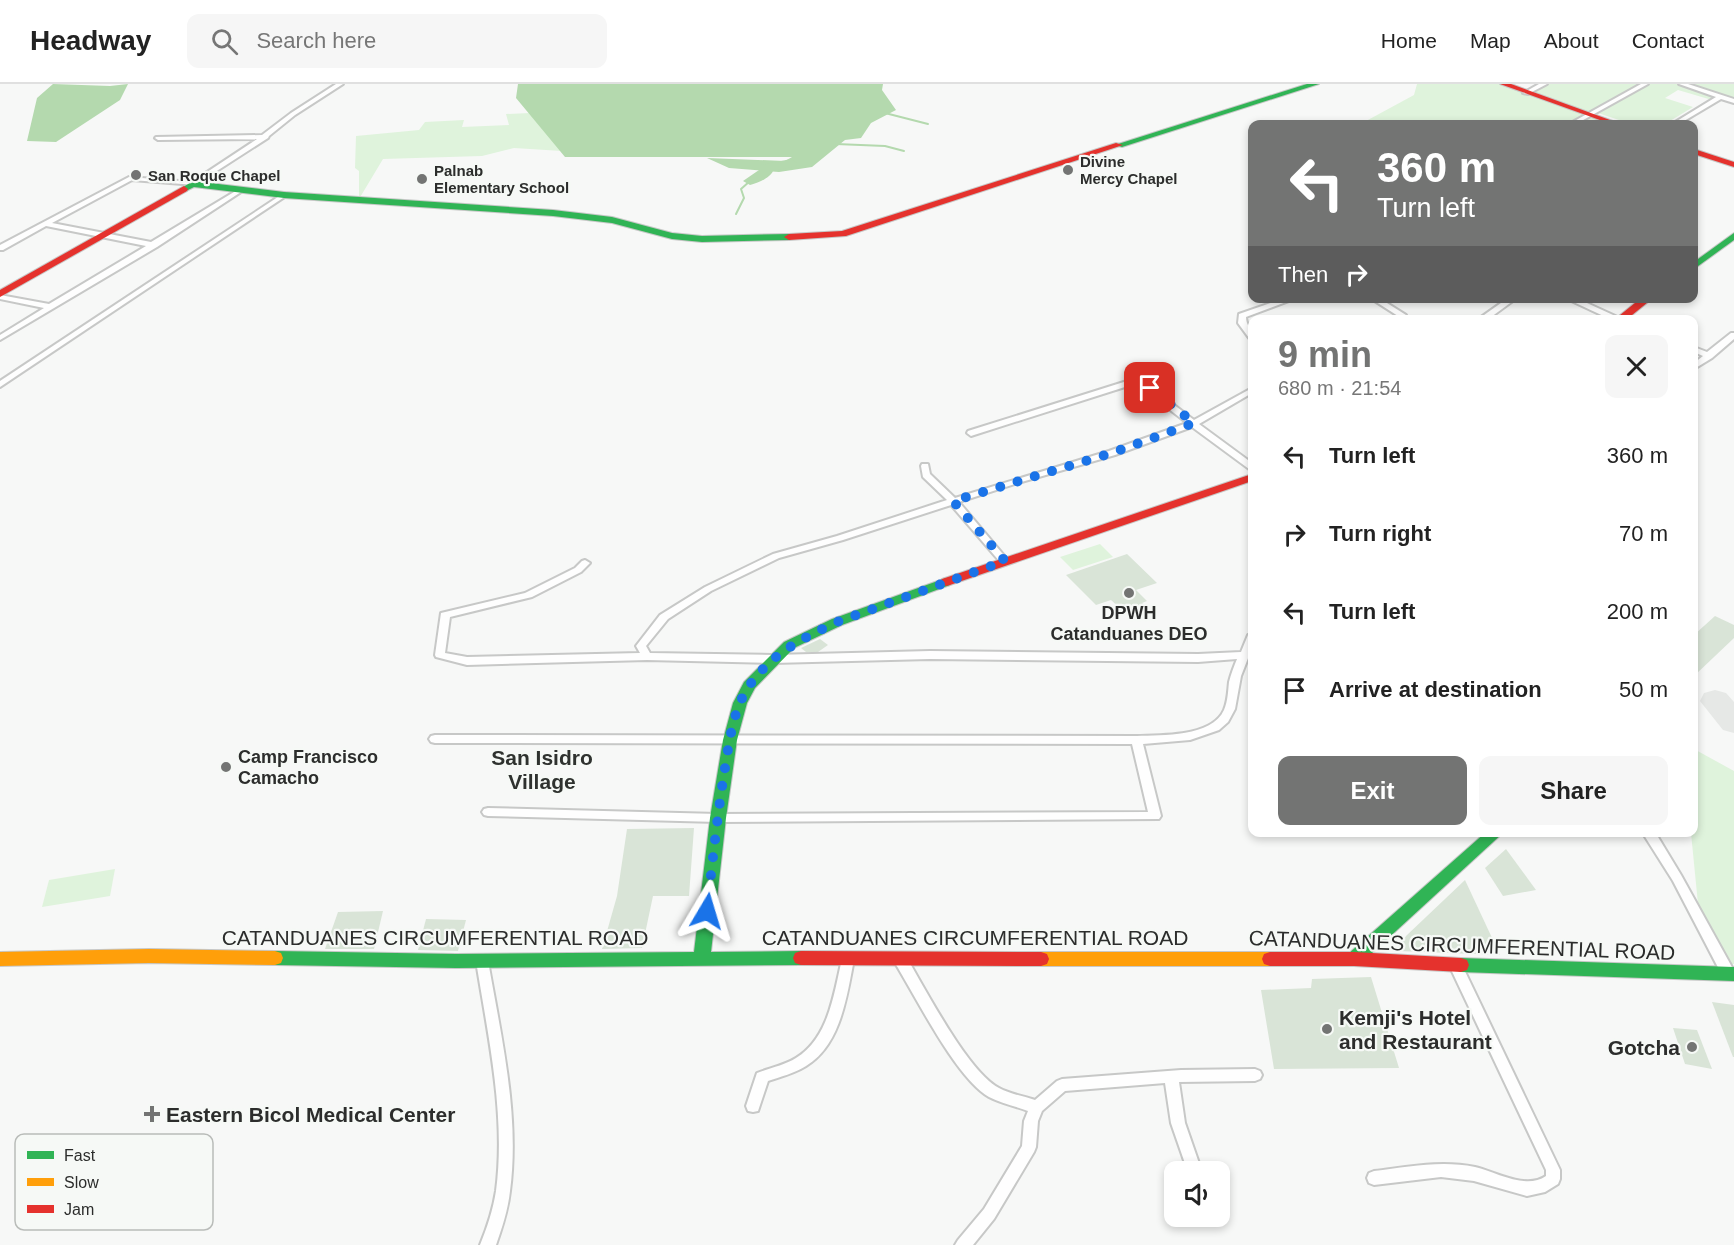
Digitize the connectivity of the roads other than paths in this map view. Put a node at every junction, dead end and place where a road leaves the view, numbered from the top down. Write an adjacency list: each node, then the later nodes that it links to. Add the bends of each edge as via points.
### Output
1 (340, 84): 14 (street)
2 (1315, 84): 20 (street, via 867,227 816,237 702,239 672,236 612,220 553,213)
3 (1504, 84): 7 (street)
4 (1544, 84): 7 (street)
5 (1645, 84): 10 (street)
6 (1682, 84): 8 (street)
7 (1526, 93): 10 (street)
8 (1720, 97): 9 (street); 13 (street)
9 (1734, 101)
10 (1590, 115): 11 (street); 12 (street)
11 (1580, 120)
12 (1605, 120)
13 (1682, 120)
14 (266, 137): 15 (street); 18 (street)
15 (158, 138)
16 (1698, 152): 17 (street)
17 (1734, 165)
18 (193, 184): 19 (street); 21 (street, via 131,178); 22 (street)
19 (241, 190): 20 (street); 24 (street)
20 (284, 195): 44 (street)
21 (45, 224): 22 (street); 25 (street)
22 (101, 236): 24 (street); 27 (street)
23 (1734, 236): 26 (street)
24 (154, 245): 33 (street)
25 (0, 248)
26 (1698, 263)
27 (0, 296): 33 (street)
28 (1280, 303): 38 (street, via 1242,316)
29 (1383, 303): 34 (street)
30 (1506, 303): 35 (street)
31 (1580, 303): 36 (street)
32 (1641, 303): 37 (street)
33 (51, 307): 40 (street)
34 (1402, 315)
35 (1488, 315)
36 (1609, 315)
37 (1625, 315)
38 (1248, 331)
39 (1734, 335): 42 (street)
40 (0, 338)
41 (1698, 351): 42 (street)
42 (1709, 356): 43 (street)
43 (1698, 364)
44 (0, 385)
45 (1248, 392): 46 (street)
46 (1194, 423): 47 (street, via 1150,388 1127,383); 48 (street); 51 (street, via 1112,453)
47 (971, 433)
48 (1248, 464)
49 (925, 466): 51 (street, via 926,475)
50 (1248, 478): 52 (street)
51 (953, 501): 52 (street); 56 (street, via 776,556 708,589 664,617 641,646)
52 (1005, 561): 57 (street, via 837,622 789,645)
53 (585, 563): 56 (street, via 528,595 446,615 440,655 467,661)
54 (1248, 647): 55 (street)
55 (1245, 655): 57 (street); 60 (street, via 1224,720 1184,737)
56 (647, 656): 57 (street)
57 (773, 659): 59 (street, via 749,685)
58 (435, 739): 59 (street)
59 (730, 740): 60 (street); 62 (street)
60 (1137, 740): 62 (street, via 1155,816)
61 (488, 812): 62 (street)
62 (718, 818): 65 (street)
63 (1491, 837): 69 (street)
64 (1651, 837): 72 (street)
65 (702, 958): 68 (street, CATANDUANES CIRCUMFERENTIAL ROAD); 70 (street, CATANDUANES CIRCUMFERENTIAL ROAD)
66 (900, 958): 68 (street, CATANDUANES CIRCUMFERENTIAL ROAD); 69 (street, CATANDUANES CIRCUMFERENTIAL ROAD); 76 (street, via 946,1037 981,1082 992,1092)
67 (0, 959): 70 (street, CATANDUANES CIRCUMFERENTIAL ROAD, via 149,956)
68 (848, 959): 75 (street, via 833,1023 803,1061 762,1077)
69 (1354, 960): 71 (street, CATANDUANES CIRCUMFERENTIAL ROAD)
70 (482, 961): 79 (street, via 504,1132 503,1191)
71 (1455, 965): 72 (street, CATANDUANES CIRCUMFERENTIAL ROAD); 78 (street, via 1553,1170 1553,1179 1527,1189 1474,1174 1441,1170)
72 (1731, 973)
73 (1255, 1075): 74 (street)
74 (1171, 1077): 76 (street, via 1062,1085); 77 (street, via 1178,1123)
75 (753, 1106)
76 (1037, 1107): 80 (street, via 1031,1121 1029,1147 989,1214)
77 (1191, 1161)
78 (1374, 1178)
79 (488, 1245)
80 (963, 1245)

